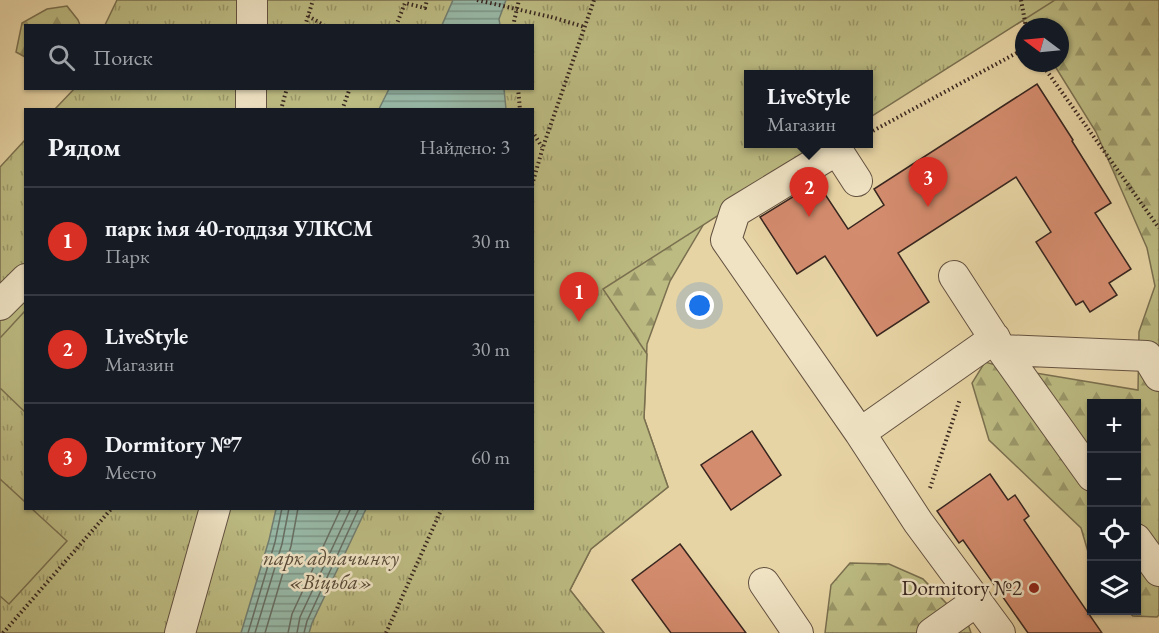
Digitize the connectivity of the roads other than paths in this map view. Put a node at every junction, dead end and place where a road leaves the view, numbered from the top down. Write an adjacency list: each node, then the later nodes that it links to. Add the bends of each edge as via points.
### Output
1 (252, 0): 2 (street)
2 (252, 24)
3 (251, 90): 4 (street)
4 (251, 108)
5 (857, 181): 11 (street, via 837,150 735,212 726,240)
6 (954, 276): 9 (street)
7 (24, 281): 8 (street)
8 (0, 305)
9 (998, 344): 10 (street, via 1148,356); 11 (street); 12 (street)
10 (1159, 376)
11 (860, 433): 17 (street, via 918,522)
12 (1087, 469)
13 (214, 510): 18 (street)
14 (1141, 545): 15 (street)
15 (1159, 571)
16 (764, 583): 19 (street)
17 (977, 601): 20 (street); 21 (street)
18 (180, 633)
19 (798, 633)
20 (932, 633)
21 (1000, 633)

